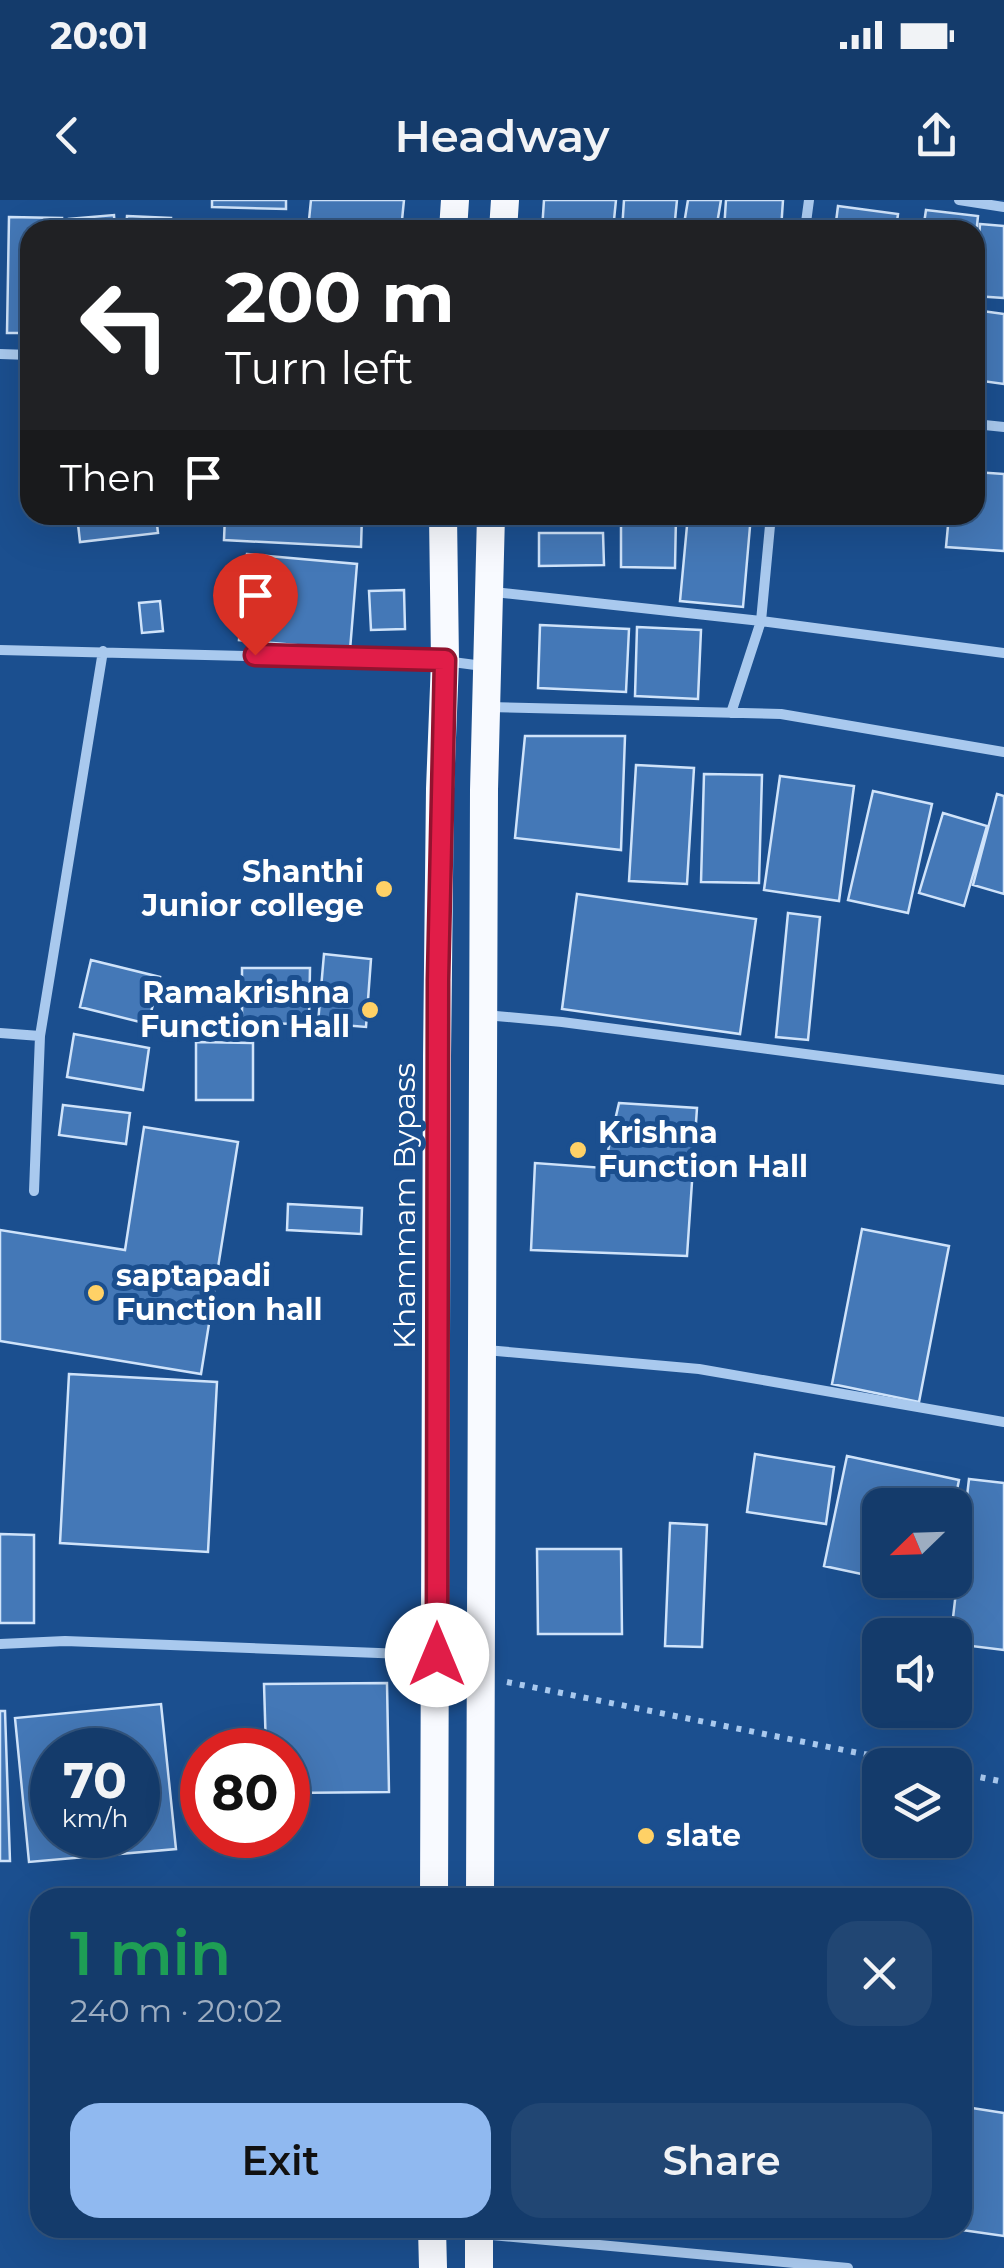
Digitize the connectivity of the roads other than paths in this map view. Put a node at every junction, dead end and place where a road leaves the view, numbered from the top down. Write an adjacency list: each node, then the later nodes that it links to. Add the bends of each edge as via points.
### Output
1 (959, 200): 2 (street)
2 (1004, 207)
3 (443, 525): 11 (highway, Khammam Bypass)
4 (491, 525): 6 (highway)
5 (770, 525): 7 (street)
6 (490, 592): 7 (street); 12 (highway)
7 (761, 621): 10 (street); 14 (street)
8 (0, 650): 9 (street)
9 (103, 651): 11 (street); 18 (street)
10 (1004, 653)
11 (445, 660): 12 (street); 24 (highway, Khammam Bypass)
12 (488, 667): 13 (highway)
13 (486, 707): 14 (street); 16 (highway)
14 (731, 713): 15 (street, via 781,714)
15 (1004, 752)
16 (485, 1016): 19 (street); 21 (highway)
17 (0, 1033): 18 (street)
18 (40, 1036): 20 (street)
19 (1004, 1080)
20 (34, 1191)
21 (484, 1350): 22 (street, via 699,1370); 26 (highway)
22 (1004, 1422)
23 (0, 1644): 24 (street)
24 (437, 1655): 25 (highway, Khammam Bypass)
25 (434, 1888)
26 (480, 1888)
27 (432, 2238): 30 (highway)
28 (479, 2238): 31 (highway)
29 (549, 2238): 32 (street)
30 (433, 2268)
31 (479, 2268)
32 (848, 2268)

